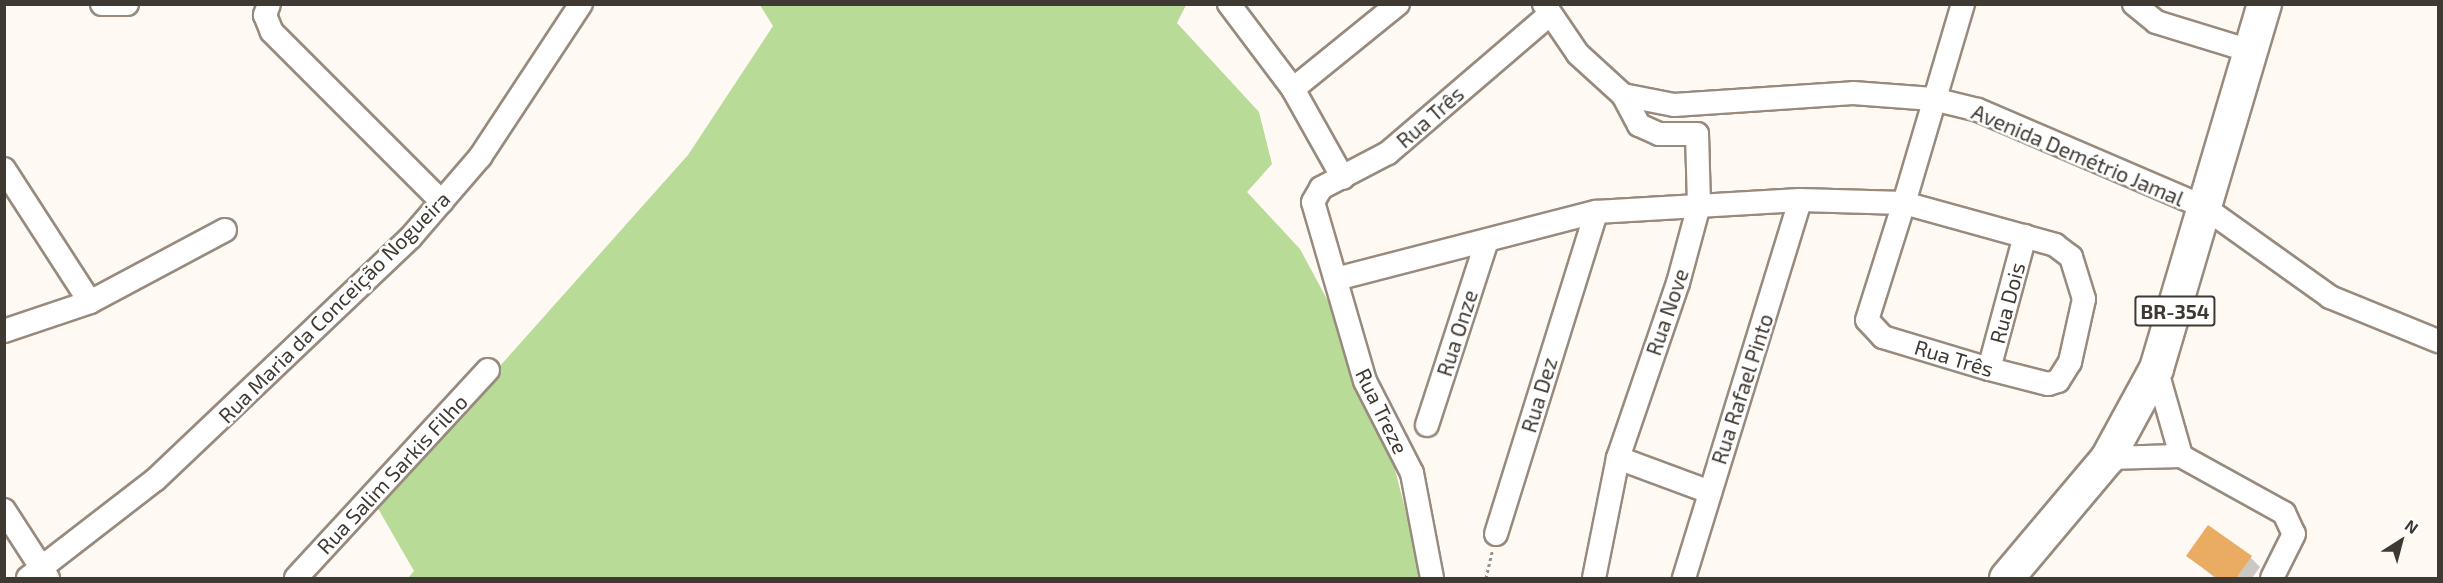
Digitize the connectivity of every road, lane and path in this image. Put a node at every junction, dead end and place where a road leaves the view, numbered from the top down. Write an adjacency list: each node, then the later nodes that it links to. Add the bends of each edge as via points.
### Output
1 (102, 4): 2 (street)
2 (126, 4)
3 (269, 4): 18 (street, via 266,15 272,32)
4 (581, 4): 18 (street, Rua Maria da Conceição Nogueira, via 502,127)
5 (1398, 4): 12 (street)
6 (1964, 4): 14 (street)
7 (2134, 4): 11 (street, via 2156,22)
8 (2264, 4): 11 (highway, BR-354)
9 (1236, 6): 12 (street)
10 (1547, 10): 13 (street, via 1578,54); 16 (street, Rua Três, via 1388,153)
11 (2250, 51): 21 (highway, BR-354)
12 (1293, 89): 16 (street)
13 (1623, 95): 14 (street, Avenida Demétrio Jamal, via 1674,105 1853,93); 20 (street, Rua Nove, via 1640,125 1659,134 1697,134)
14 (1933, 99): 19 (street); 21 (street, Avenida Demétrio Jamal, via 2014,124)
15 (4, 170): 28 (street)
16 (1343, 178): 22 (street, Rua Três, via 1321,188)
17 (1800, 200): 19 (street); 20 (street); 38 (street, Rua Rafael Pinto)
18 (442, 202): 41 (street, Rua Maria da Conceição Nogueira, via 197,442)
19 (1904, 203): 25 (street); 32 (street, Rua Três, via 1867,320 1883,337)
20 (1699, 205): 23 (street); 36 (street, Rua Nove)
21 (2204, 207): 30 (street, Avenida Demétrio Jamal, via 2330,297); 31 (highway, BR-354)
22 (1313, 211): 27 (street, Rua Treze)
23 (1596, 212): 26 (street); 40 (street, Rua Dez)
24 (225, 230): 28 (street)
25 (2025, 236): 32 (street, Rua Dois); 32 (street, Rua Três, via 2065,250 2082,282 2084,299 2070,362 2058,381 2048,384)
26 (1487, 240): 27 (street); 34 (street, Rua Onze)
27 (1336, 279): 43 (street, Rua Treze, via 1365,381 1412,473)
28 (90, 303): 29 (street)
29 (4, 331)
30 (2439, 341)
31 (2156, 368): 35 (street); 37 (highway, BR-354)
32 (1989, 369)
33 (488, 370): 42 (street, Rua Salim Sarkis Filho)
34 (1426, 425)
35 (2181, 456): 37 (street); 48 (street, via 2292,521 2291,544)
36 (1618, 458): 38 (street); 45 (street, Rua Nove)
37 (2107, 458): 47 (highway, BR-354)
38 (1710, 492): 46 (street, Rua Rafael Pinto)
39 (4, 510): 41 (street)
40 (1496, 534): 44 (path)
41 (39, 575)
42 (296, 579)
43 (1432, 579)
44 (1486, 579)
45 (1594, 579)
46 (1684, 579)
47 (2006, 579)
48 (2272, 579)

